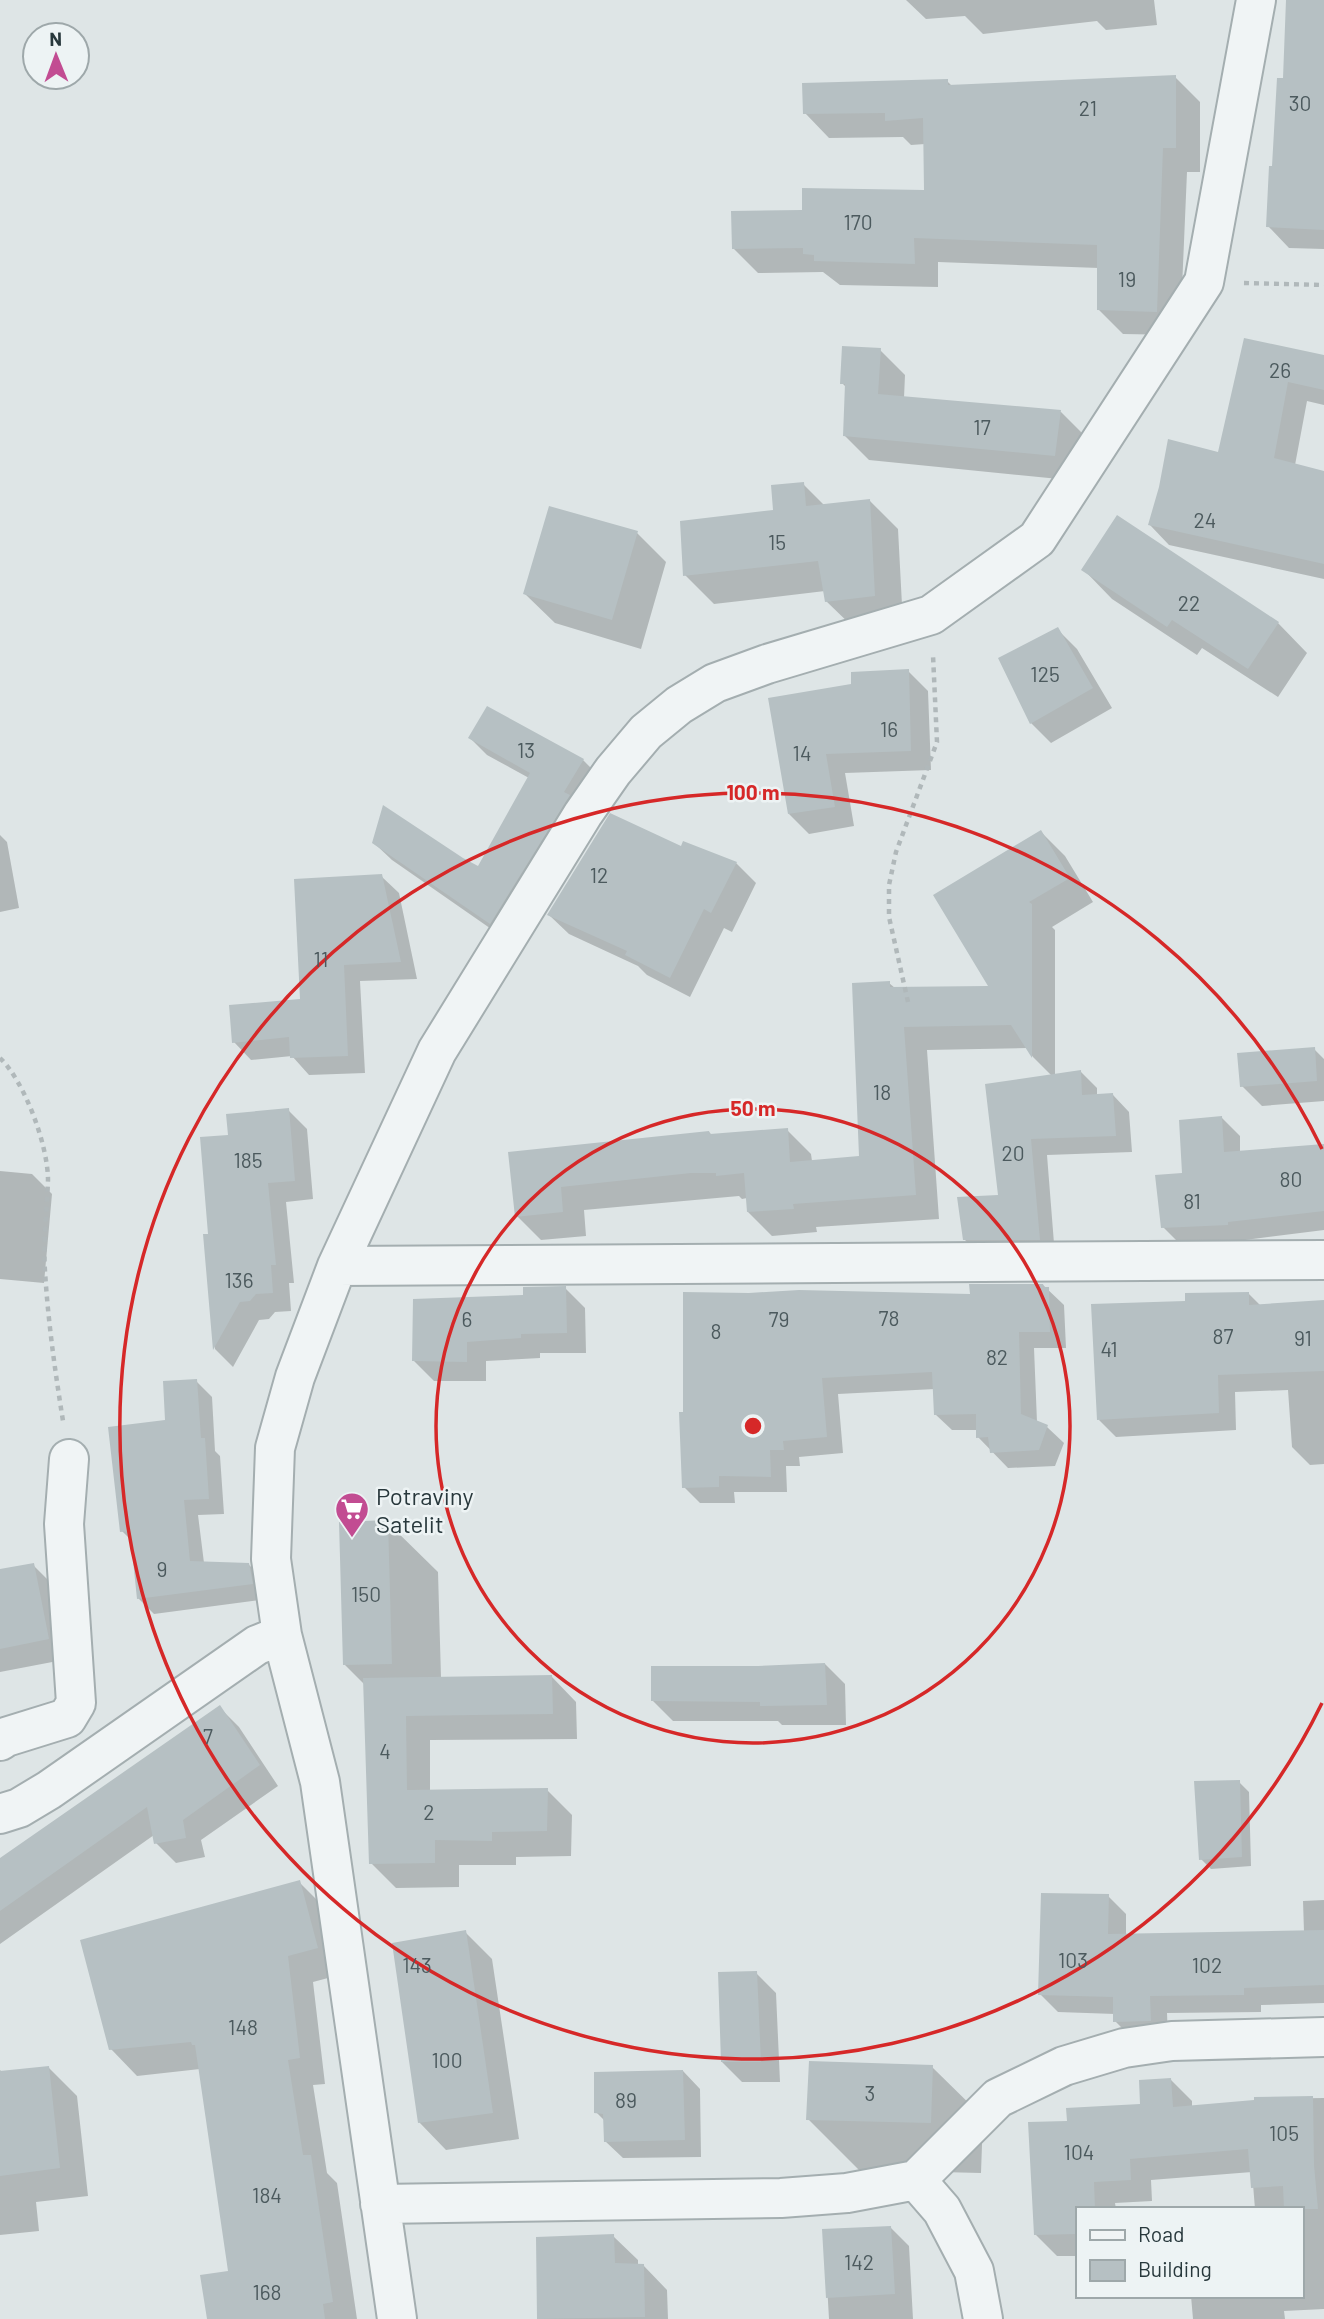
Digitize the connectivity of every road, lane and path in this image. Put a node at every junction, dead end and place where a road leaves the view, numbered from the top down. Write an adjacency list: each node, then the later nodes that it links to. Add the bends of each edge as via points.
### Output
1 (1256, 0): 2 (street)
2 (1205, 282): 3 (path); 4 (street, via 1037,539)
3 (1324, 285)
4 (931, 615): 5 (path, via 937,742 896,852 889,885 889,917); 8 (street, via 715,683 646,732 583,814 437,1051)
5 (908, 1002)
6 (0, 1058): 9 (path, via 20,1086 43,1147 48,1178 43,1242 47,1301)
7 (1324, 1260): 8 (street)
8 (337, 1266): 10 (street, via 295,1377 275,1448 271,1559)
9 (69, 1460): 11 (street, via 64,1524 76,1703 67,1718)
10 (282, 1635): 12 (street, via 257,1645 49,1790); 15 (street, via 320,1782)
11 (0, 1741)
12 (0, 1814)
13 (1324, 2037): 14 (street, via 1172,2041 1124,2048 1064,2066 998,2098)
14 (916, 2180): 15 (street, via 847,2193 781,2198); 17 (street, via 942,2210 974,2271)
15 (380, 2204): 16 (street)
16 (397, 2319)
17 (983, 2319)

